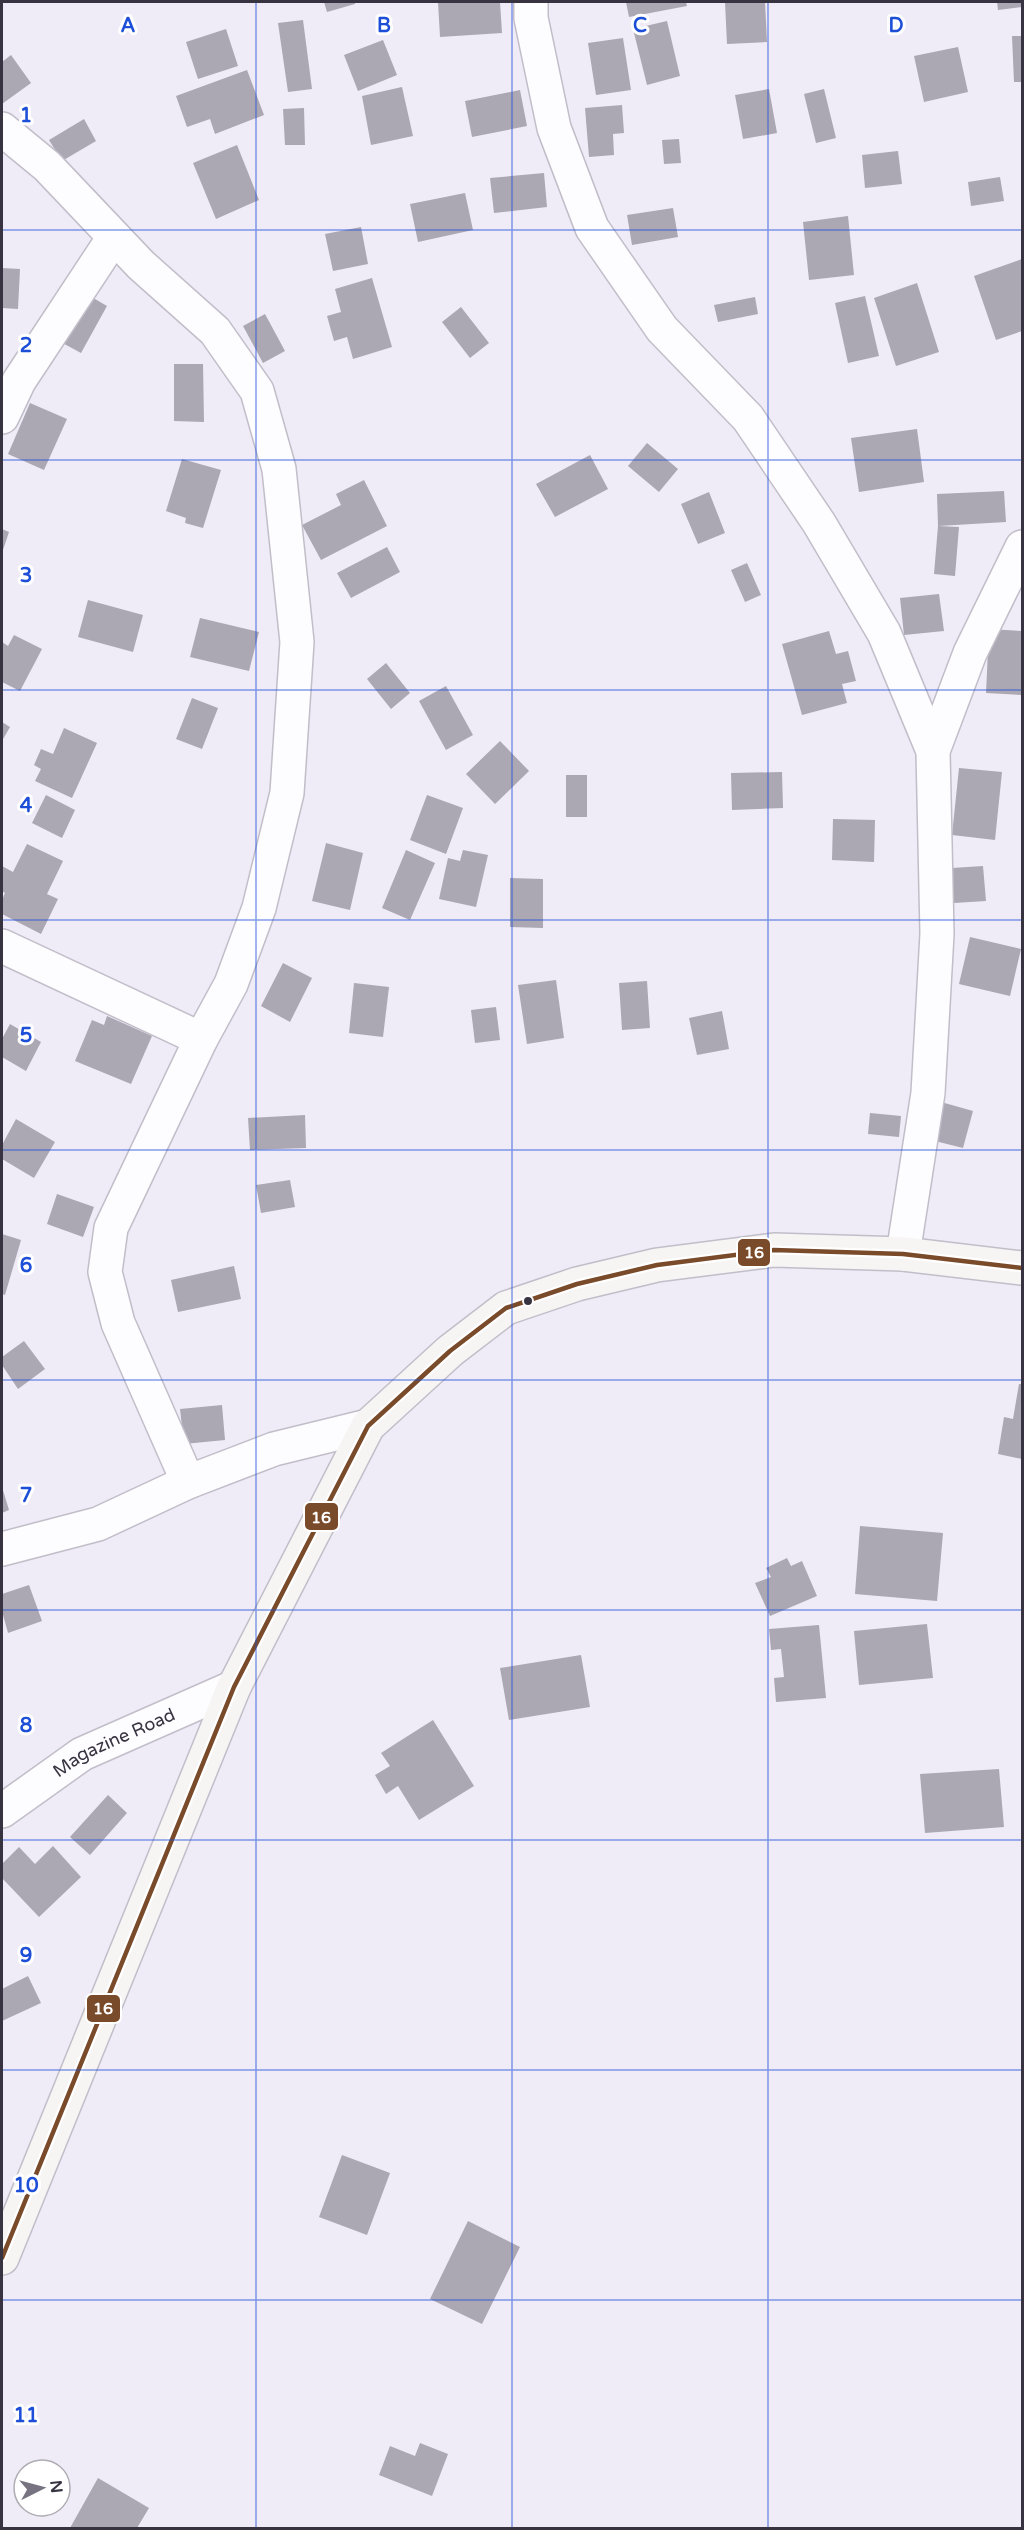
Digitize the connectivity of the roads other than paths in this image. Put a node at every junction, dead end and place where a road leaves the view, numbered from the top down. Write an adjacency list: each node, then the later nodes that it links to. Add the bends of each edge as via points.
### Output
1 (531, 2): 6 (street, via 554,128 592,228 663,329 748,418 819,523 884,633)
2 (2, 129): 3 (street, via 47,166)
3 (114, 237): 4 (street, via 19,381); 8 (street, via 214,331 257,391 279,469 297,642 287,793 259,908 231,984)
4 (2, 417)
5 (1023, 546): 6 (street, via 970,653)
6 (933, 751): 9 (street, via 937,934 928,1093)
7 (2, 946): 8 (street)
8 (201, 1039): 12 (street, via 111,1228 105,1272 118,1323)
9 (903, 1254): 10 (street); 11 (street, via 774,1250 657,1265 577,1284 506,1308 450,1351)
10 (1023, 1268)
11 (368, 1426): 12 (street, via 274,1449); 14 (street)
12 (188, 1482): 13 (street, via 98,1524)
13 (2, 1549)
14 (234, 1687): 15 (street, Magazine Road, via 82,1754); 16 (street)
15 (2, 1810)
16 (2, 2258)

